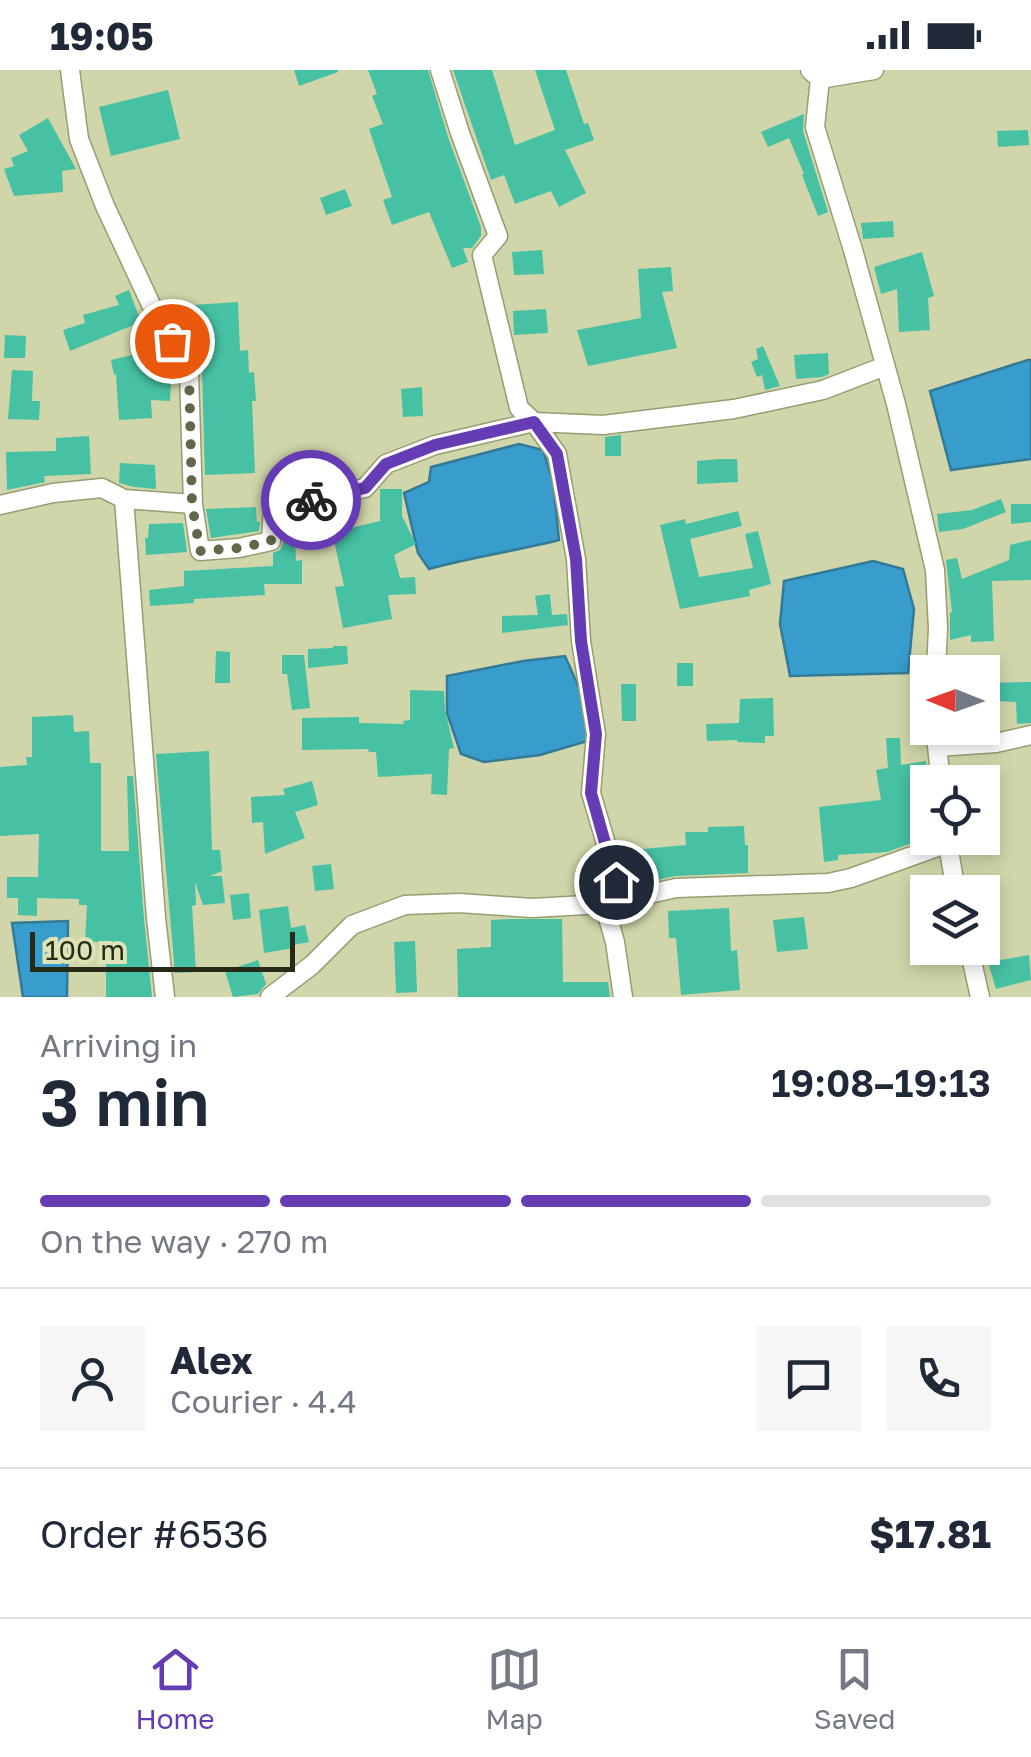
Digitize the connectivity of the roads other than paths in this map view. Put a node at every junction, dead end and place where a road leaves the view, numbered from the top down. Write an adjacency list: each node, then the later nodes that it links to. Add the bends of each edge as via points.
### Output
1 (70, 70): 8 (street, via 79,139 105,206 189,370)
2 (440, 70): 6 (street, via 498,236 482,255 519,408)
3 (874, 70): 4 (street)
4 (815, 75): 5 (street, via 815,127)
5 (885, 366): 6 (street, via 823,390 734,409 603,425); 10 (street, via 935,570)
6 (534, 422): 8 (street, via 386,464 365,488 273,507 271,541 200,551); 14 (street, via 557,454 576,559 596,734 591,793 616,882)
7 (124, 498): 8 (street); 9 (street, via 102,488); 16 (street)
8 (192, 504)
9 (0, 505)
10 (937, 655)
11 (1031, 735): 12 (street)
12 (1000, 742)
13 (910, 855): 14 (street, via 828,883 676,888)
14 (604, 904): 17 (street, via 405,906 352,925); 18 (street)
15 (973, 965): 19 (street)
16 (165, 997)
17 (270, 997)
18 (622, 997)
19 (980, 997)

